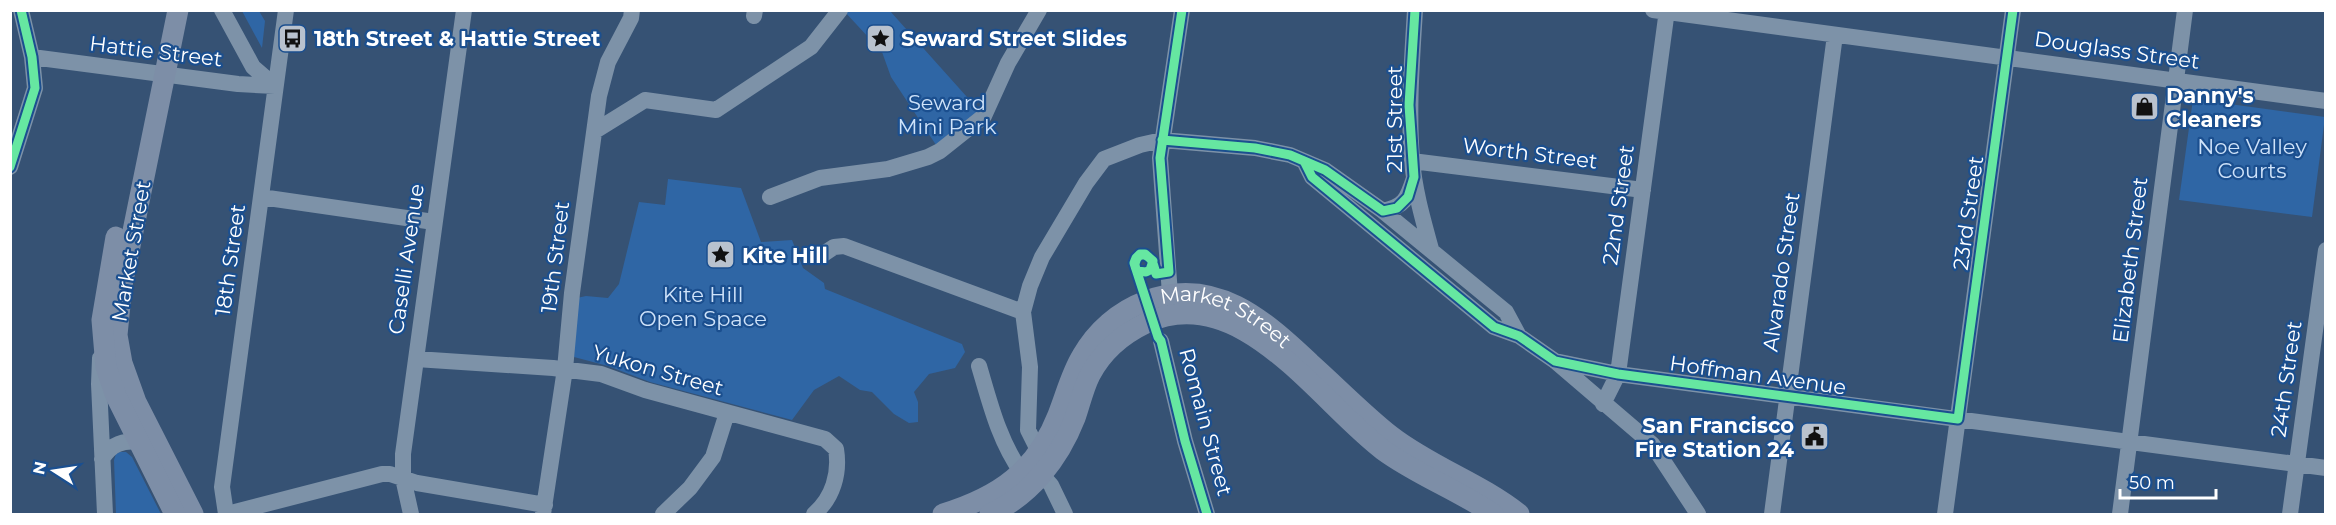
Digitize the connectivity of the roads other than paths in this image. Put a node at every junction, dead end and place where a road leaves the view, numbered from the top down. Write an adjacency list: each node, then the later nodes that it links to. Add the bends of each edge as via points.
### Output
1 (21, 10): 16 (street)
2 (163, 10): 18 (main road, Market Street)
3 (177, 10): 18 (main road, Market Street)
4 (222, 10): 20 (street, via 253,67)
5 (286, 10): 20 (street, 18th Street)
6 (464, 10): 31 (street, Caselli Avenue)
7 (632, 10): 22 (street, 19th Street, via 608,62)
8 (840, 10): 22 (street, via 811,47 716,110 645,100)
9 (1039, 10): 29 (street, via 1008,63 984,116 940,151 888,169 820,178)
10 (1182, 10): 23 (street)
11 (1415, 10): 26 (street, 21st Street, via 1409,105)
12 (2013, 10): 17 (street, 23rd Street)
13 (2185, 10): 19 (street, Elizabeth Street)
14 (1663, 11): 15 (street, Douglass Street); 27 (street, 22nd Street)
15 (1835, 35): 17 (street, Douglass Street); 46 (street, Alvarado Street)
16 (32, 57): 18 (street, Hattie Street); 25 (street, via 35,88)
17 (2007, 58): 19 (street, Douglass Street); 49 (street, 23rd Street)
18 (157, 73): 20 (street, Hattie Street); 38 (main road, Market Street, via 108,278); 61 (main road, Market Street, via 117,335 136,402)
19 (2176, 81): 21 (street, Douglass Street); 51 (street, Elizabeth Street)
20 (275, 86): 28 (street, 18th Street)
21 (2325, 101)
22 (595, 131): 44 (street, 19th Street)
23 (1162, 140): 24 (street, via 1255,148); 36 (street); 37 (street, via 1104,159 1042,257)
24 (1304, 161): 30 (street, via 1325,170); 39 (street, via 1312,177 1494,327)
25 (10, 167)
26 (1413, 169): 27 (street, Worth Street); 30 (street, 21st Street, via 1408,197 1397,208); 32 (street, 21st Street)
27 (1643, 190): 45 (street, 22nd Street)
28 (261, 197): 31 (street); 62 (street, 18th Street, via 222,487)
29 (770, 197)
30 (1383, 211): 32 (street)
31 (434, 222): 41 (street, Caselli Avenue)
32 (1431, 249): 39 (street, via 1506,312)
33 (2325, 250): 35 (street, 24th Street)
34 (819, 256): 37 (street, via 844,246)
35 (2323, 282): 54 (street, 24th Street)
36 (1170, 294): 52 (main road, Market Street, via 1130,308 1090,343); 71 (main road, Market Street, via 1215,298 1254,314 1393,437 1484,489)
37 (1023, 312): 52 (street, via 1030,367 1028,430)
38 (102, 336): 50 (main road, Market Street, via 111,382); 53 (street)
39 (1519, 336): 42 (street)
40 (1161, 341): 69 (street, Romain Street)
41 (416, 359): 44 (street, Yukon Street); 57 (street, Caselli Avenue)
42 (1555, 361): 45 (street, Hoffman Avenue); 47 (street)
43 (979, 366): 56 (street, via 1008,453)
44 (565, 369): 48 (street, Yukon Street, via 601,374); 58 (street, 19th Street)
45 (1618, 374): 46 (street, Hoffman Avenue); 47 (street, 22nd Street)
46 (1787, 397): 49 (street, Hoffman Avenue); 73 (street, Alvarado Street)
47 (1603, 404): 72 (street, via 1652,444)
48 (727, 413): 64 (street, via 713,456 690,488); 65 (street, Yukon Street, via 825,439 834,445 837,458 831,493)
49 (1958, 419): 51 (street, Hoffman Avenue); 74 (street, 23rd Street)
50 (140, 442): 53 (street, via 118,443); 60 (main road, Market Street)
51 (2128, 442): 54 (street, Hoffman Avenue); 75 (street, Elizabeth Street)
52 (1039, 452): 56 (main road, Market Street)
53 (102, 459): 59 (street)
54 (2297, 464): 55 (street, Hoffman Avenue); 76 (street, 24th Street)
55 (2325, 468)
56 (1032, 474): 66 (main road, Market Street, via 986,498); 67 (main road, Market Street, via 1020,495); 68 (street, via 1051,485); 70 (main road, Market Street, via 1068,434 1090,375 1104,354 1148,322 1180,314 1200,314 1233,324 1257,337 1383,450)
57 (403, 478): 58 (street); 62 (street, via 382,474); 63 (street, Caselli Avenue)
58 (544, 510)
59 (105, 514)
60 (175, 514)
61 (193, 514)
62 (227, 514)
63 (411, 514)
64 (663, 514)
65 (814, 514)
66 (943, 514)
67 (990, 514)
68 (1065, 514)
69 (1207, 514)
70 (1492, 514)
71 (1519, 514)
72 (1698, 514)
73 (1772, 514)
74 (1945, 514)
75 (2120, 514)
76 (2290, 514)

